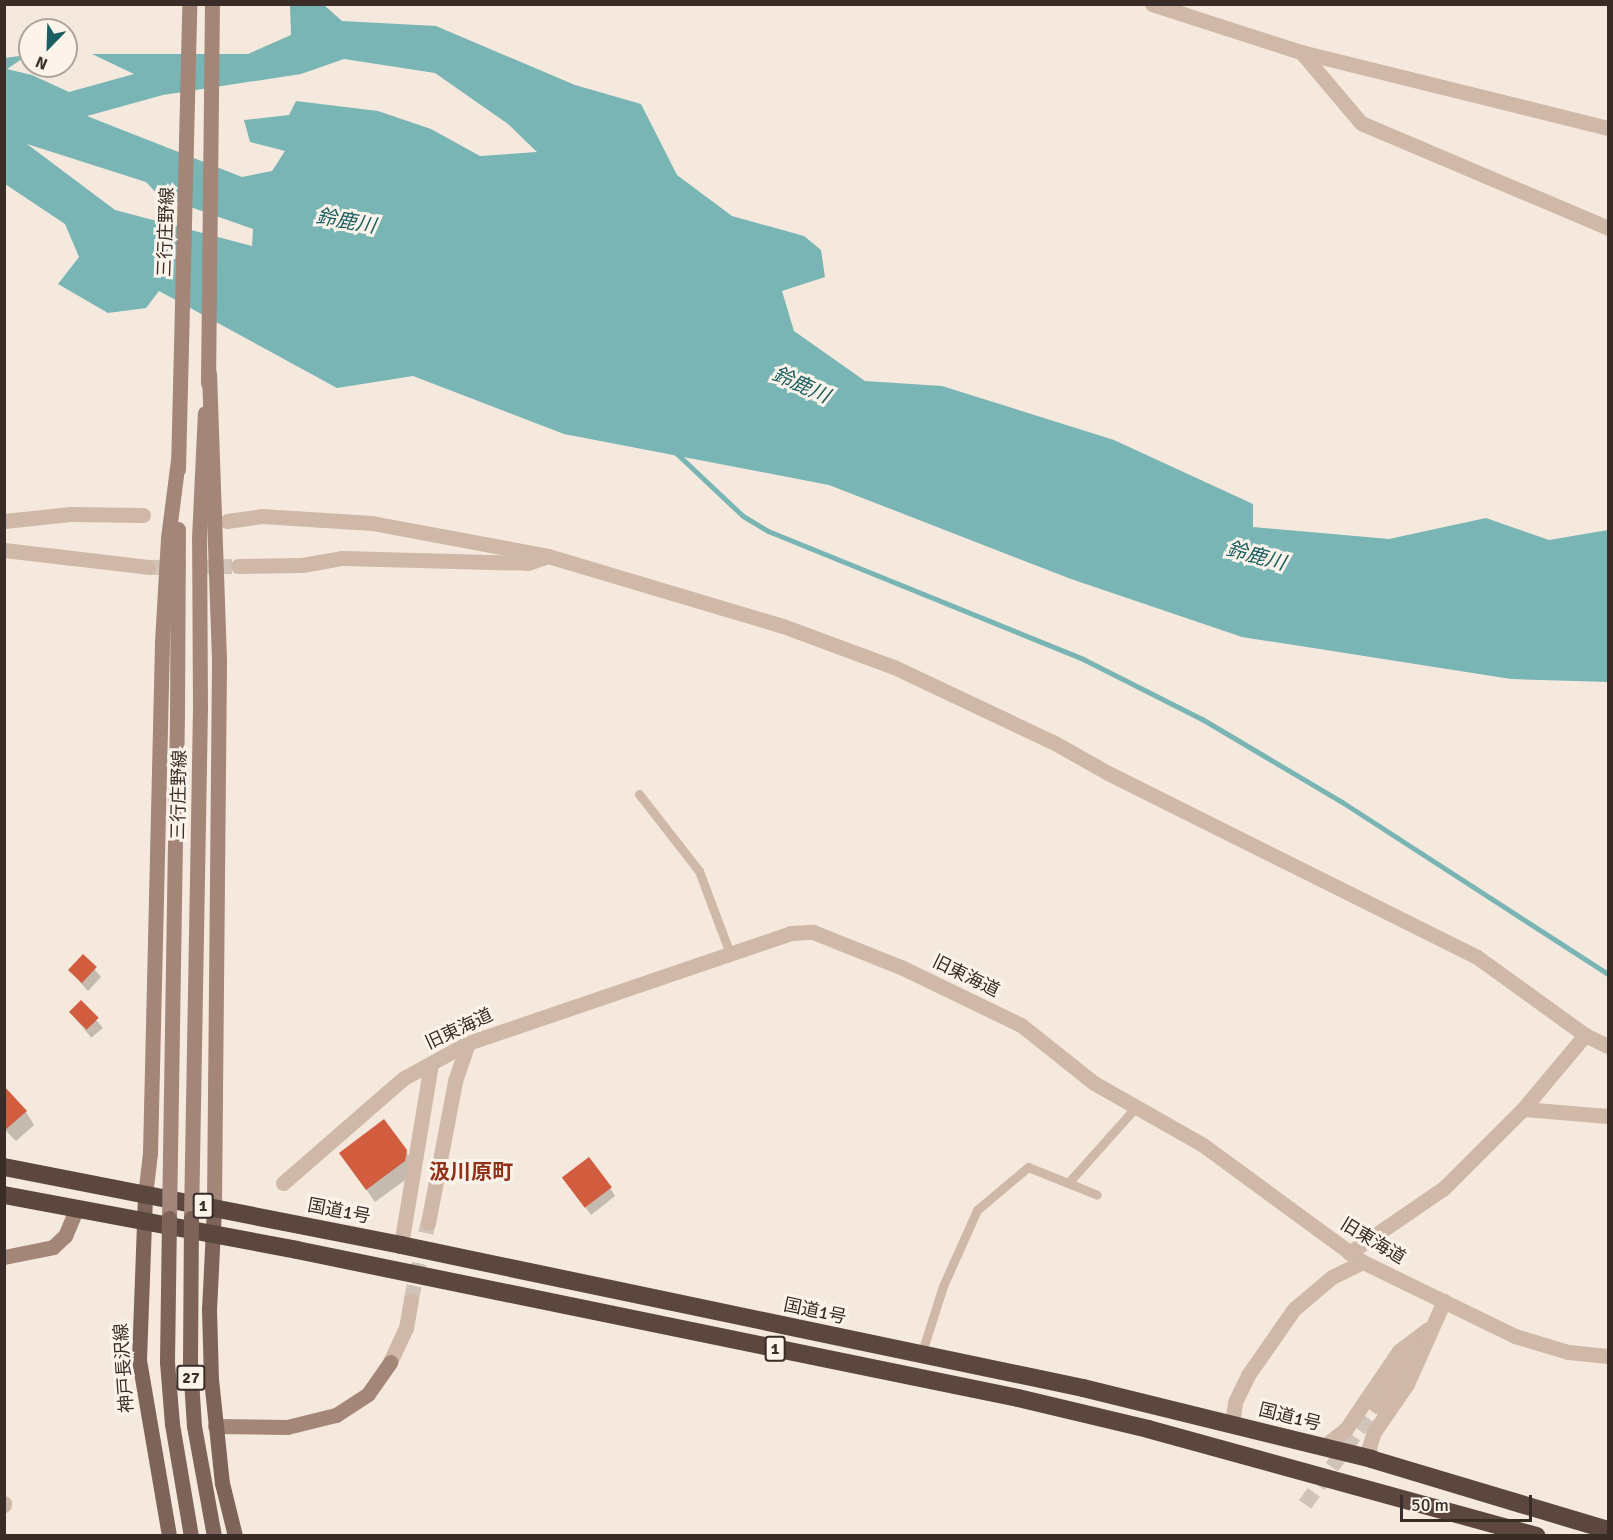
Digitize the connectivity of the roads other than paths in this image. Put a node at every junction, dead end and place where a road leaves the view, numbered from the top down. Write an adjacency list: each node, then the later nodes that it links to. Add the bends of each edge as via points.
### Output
1 (189, 4): 8 (main road, 三行庄野線)
2 (213, 4): 7 (main road, 三行庄野線)
3 (1152, 4): 4 (street)
4 (1301, 52): 5 (street); 6 (street, via 1361,123)
5 (1608, 128)
6 (1608, 228)
7 (209, 373): 11 (main road, 三行庄野線); 54 (main road, 三行庄野線 / 27, bridge, via 202,432 199,538 200,710 191,1218 194,1426)
8 (178, 460): 30 (main road, 三行庄野線, via 168,537 162,642 150,1153); 53 (main road, 三行庄野線 / 27, bridge, via 168,1372 172,1424)
9 (143, 515): 10 (street, via 71,514)
10 (4, 521)
11 (219, 523): 13 (street, via 272,516 372,523); 32 (main road, 三行庄野線)
12 (4, 550): 15 (street)
13 (548, 556): 14 (street, via 528,562 342,558 302,565); 18 (street, via 783,626 894,668 1053,742 1477,957)
14 (238, 566)
15 (148, 567)
16 (639, 794): 17 (lane, via 699,872)
17 (731, 956): 19 (street, 旧東海道); 22 (street, 旧東海道, via 791,933 813,932 848,945 1021,1025 1094,1083)
18 (1585, 1035): 20 (street); 23 (street)
19 (468, 1043): 21 (street, 旧東海道); 34 (street, via 455,1081)
20 (1608, 1046)
21 (431, 1064): 26 (street, 旧東海道, via 404,1078); 36 (street)
22 (1135, 1108): 27 (lane); 37 (street, 旧東海道, via 1203,1145)
23 (1523, 1109): 24 (street); 37 (street, via 1444,1188)
24 (1608, 1116)
25 (4, 1167): 30 (highway, 国道1号 / 1)
26 (283, 1183)
27 (1068, 1183): 29 (lane); 43 (lane, via 1028,1167 977,1210 943,1286)
28 (4, 1195): 31 (highway, 1)
29 (1097, 1195)
30 (145, 1196): 32 (highway, 国道1号 / 1); 33 (main road, 神戸長沢線)
31 (77, 1208): 33 (highway, 1); 38 (main road, via 65,1236 44,1250)
32 (214, 1208): 35 (main road, 27); 36 (highway, 国道1号 / 1)
33 (144, 1222): 35 (highway, 1); 52 (main road, 神戸長沢線, via 140,1360)
34 (428, 1223)
35 (212, 1236): 48 (main road, 27, via 209,1309); 56 (highway, 1, via 1018,1398 1171,1435)
36 (401, 1245): 43 (highway, 国道1号 / 1)
37 (1349, 1253): 39 (street, 旧東海道)
38 (4, 1257)
39 (1363, 1262): 41 (street, 旧東海道); 47 (street, via 1332,1276 1294,1309 1248,1375 1235,1402)
40 (411, 1300): 45 (street, via 406,1328)
41 (1444, 1301): 42 (street); 44 (street, 旧東海道, via 1540,1346)
42 (1428, 1329): 46 (street); 49 (street, via 1399,1352 1346,1429); 50 (street, via 1407,1384 1374,1432 1369,1447)
43 (921, 1355): 47 (highway, 国道1号 / 1)
44 (1608, 1356)
45 (390, 1362): 48 (main road, via 368,1394 336,1416 287,1427)
46 (1376, 1405)
47 (1232, 1424): 49 (highway, 国道1号 / 1)
48 (215, 1426): 55 (main road, 27, via 222,1483)
49 (1323, 1447): 50 (highway, 国道1号 / 1)
50 (1371, 1459): 51 (highway, 国道1号 / 1)
51 (1608, 1530)
52 (169, 1536)
53 (191, 1536)
54 (214, 1536)
55 (235, 1536)
56 (1537, 1536)

